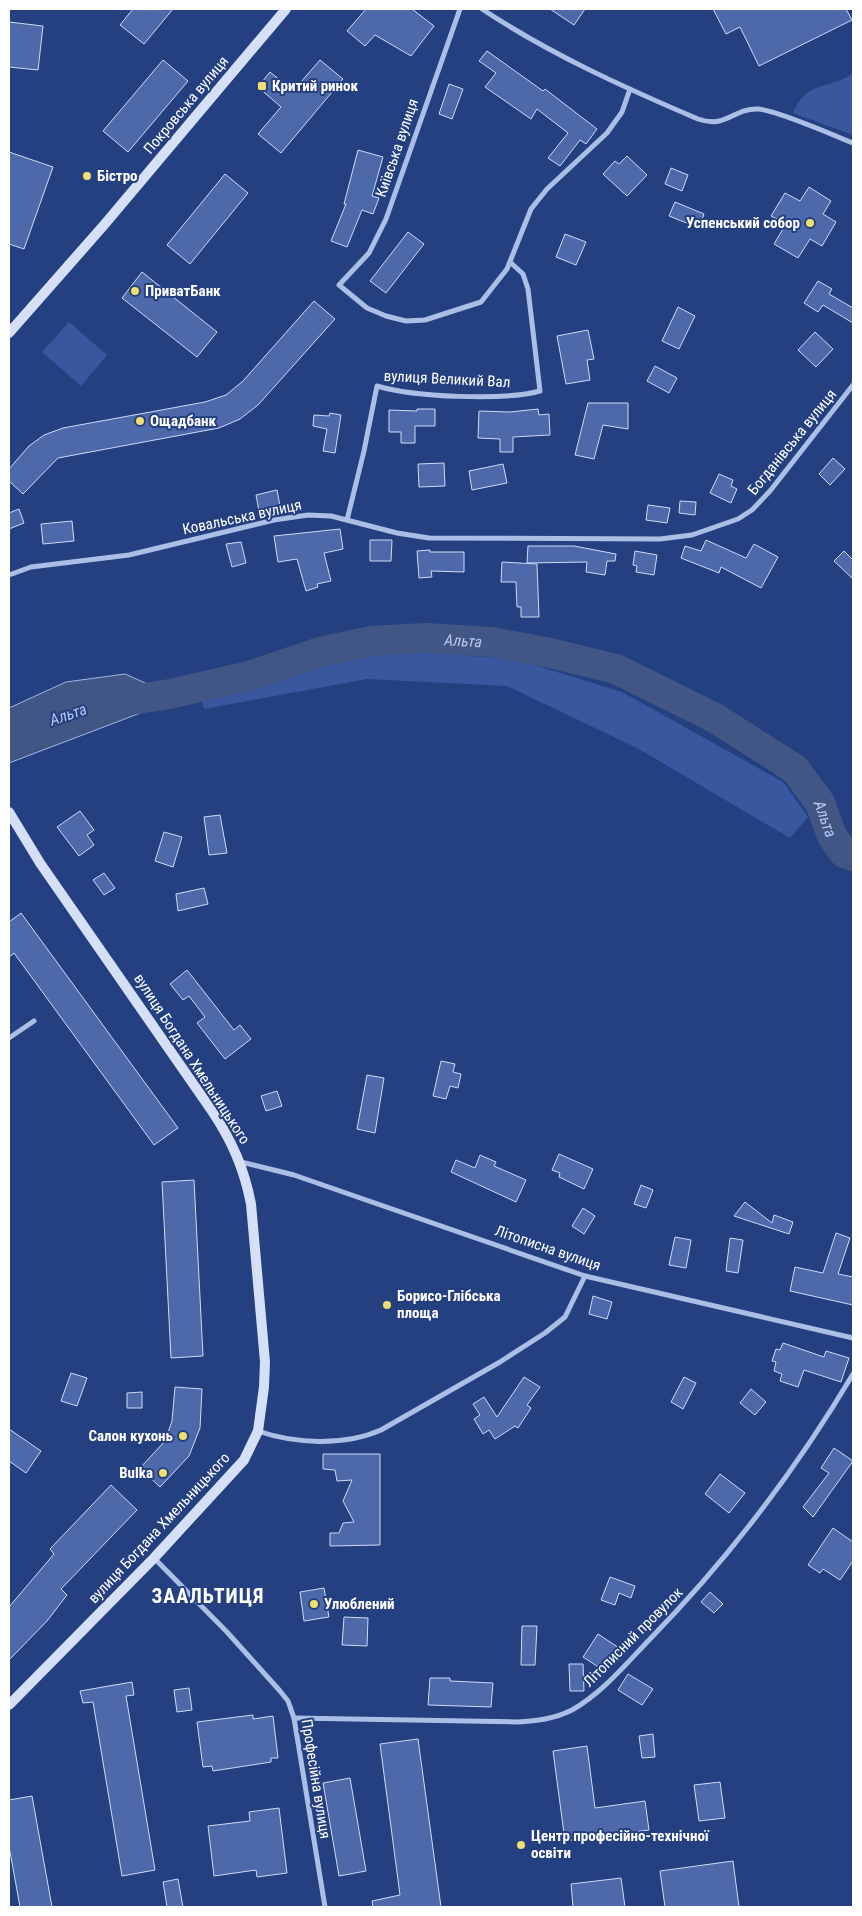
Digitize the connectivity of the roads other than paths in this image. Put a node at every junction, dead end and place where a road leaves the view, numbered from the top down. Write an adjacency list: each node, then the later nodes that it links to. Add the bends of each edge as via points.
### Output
1 (286, 9): 7 (main road, Покровська вулиця)
2 (460, 9): 6 (street, Київська вулиця, via 386,219 369,253 339,285 379,314 416,322 481,302)
3 (482, 9): 4 (street, via 566,59)
4 (630, 89): 5 (street, via 708,123 761,109); 6 (street, via 622,112 607,134 552,184 531,209)
5 (853, 143)
6 (510, 262): 9 (street, вулиця Великий Вал, via 523,274 528,289 540,391 484,396 377,386)
7 (9, 333)
8 (852, 388): 10 (street, Богданівська вулиця, via 752,510 738,519)
9 (346, 520): 10 (street, Ковальська вулиця, via 429,538 660,539); 11 (street, Ковальська вулиця, via 321,515 292,517 129,555 31,567)
10 (692, 535)
11 (9, 575)
12 (9, 812): 15 (main road, вулиця Богдана Хмельницького, via 40,863 212,1110)
13 (34, 1021): 14 (street)
14 (9, 1038)
15 (241, 1162): 16 (street, Літописна вулиця, via 294,1175); 19 (main road, вулиця Богдана Хмельницького, via 254,1231 265,1362)
16 (585, 1276): 17 (street, Літописна вулиця); 19 (street, via 565,1317 546,1333 381,1430 365,1436 332,1440 287,1440)
17 (853, 1338)
18 (853, 1374): 22 (street, Літописний провулок, via 800,1459 726,1554 621,1670 580,1705 543,1720 516,1722)
19 (258, 1431): 20 (main road, вулиця Богдана Хмельницького, via 238,1467)
20 (154, 1558): 21 (main road, вулиця Богдана Хмельницького); 22 (street, Професійна вулиця, via 280,1691)
21 (9, 1705)
22 (294, 1718): 23 (street, Професійна вулиця)
23 (325, 1907)

